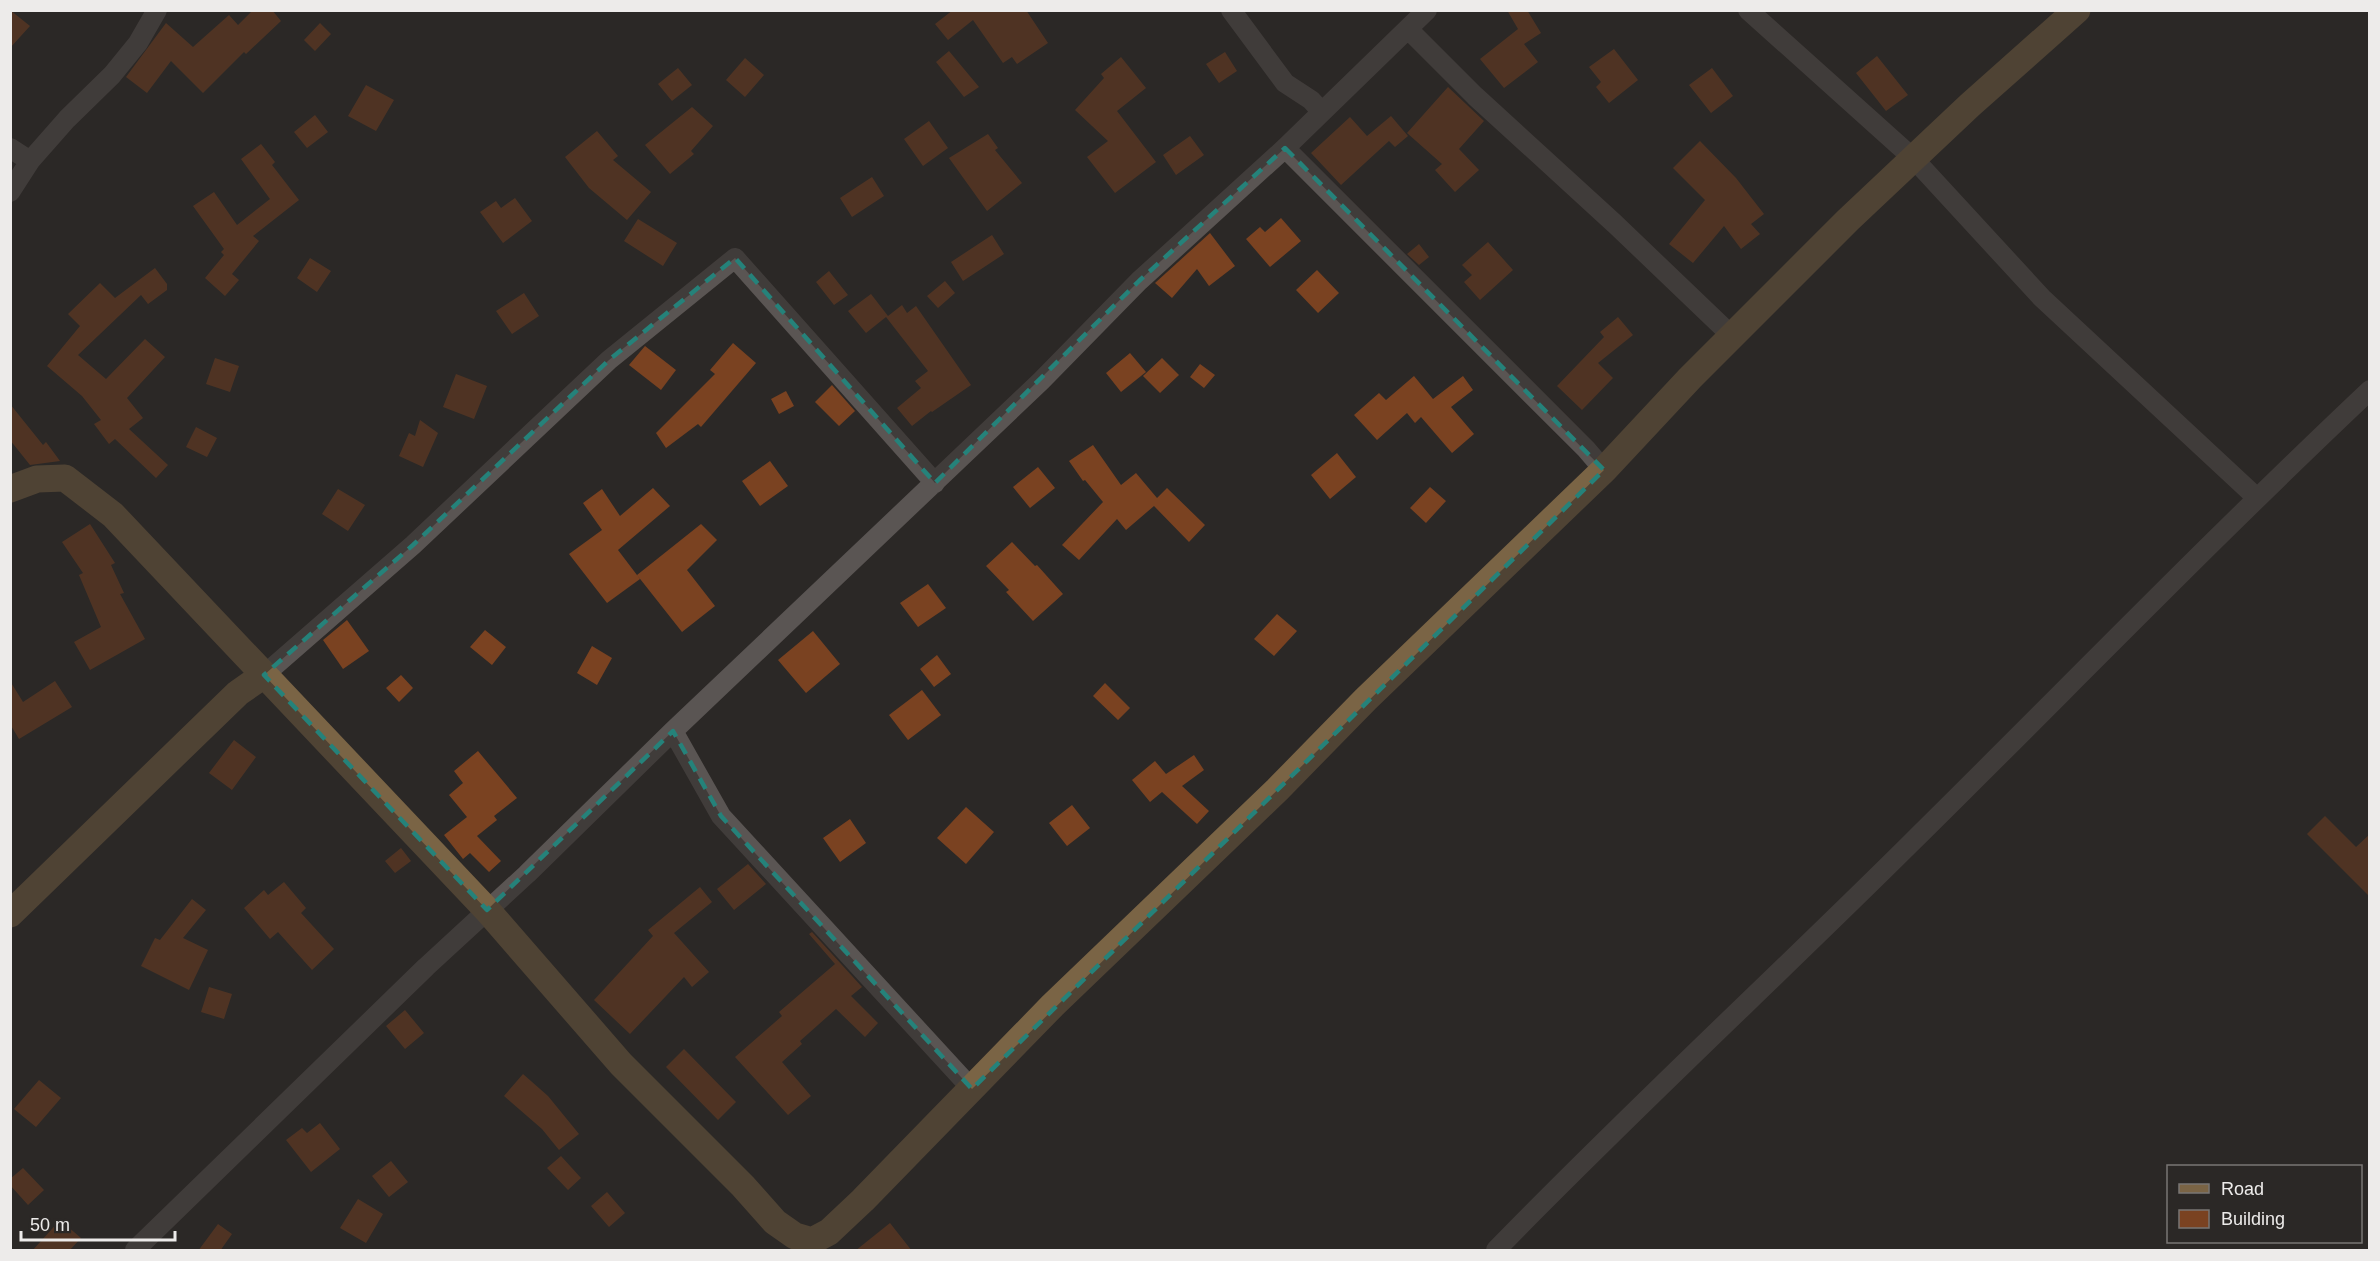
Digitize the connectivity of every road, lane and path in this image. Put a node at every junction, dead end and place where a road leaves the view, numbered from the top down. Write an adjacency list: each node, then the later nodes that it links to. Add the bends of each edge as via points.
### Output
1 (158, 10): 11 (street, via 112,75)
2 (1231, 10): 7 (street, via 1285,83)
3 (1427, 10): 6 (street)
4 (1748, 10): 10 (street)
5 (2078, 10): 10 (street)
6 (1408, 29): 7 (street); 13 (street)
7 (1322, 112): 9 (street)
8 (10, 148): 11 (street)
9 (1285, 148): 15 (street); 16 (street, via 1139,281)
10 (1914, 159): 13 (street); 18 (street, via 2042,298)
11 (30, 161): 12 (street)
12 (10, 192)
13 (1732, 336): 15 (street)
14 (2370, 390): 18 (street)
15 (1604, 470): 23 (street, via 1053,1005)
16 (935, 483): 19 (street, via 735,258 609,360 340,612); 20 (street)
17 (10, 489): 19 (street, via 37,479 65,478 86,492 113,515)
18 (2256, 497): 26 (street)
19 (264, 675): 21 (street); 22 (street, via 238,693)
20 (673, 731): 21 (street); 23 (street, via 721,816)
21 (487, 910): 24 (street, via 621,1064 775,1222); 25 (street)
22 (10, 914)
23 (972, 1089): 24 (street)
24 (815, 1246)
25 (135, 1251)
26 (1496, 1251)

